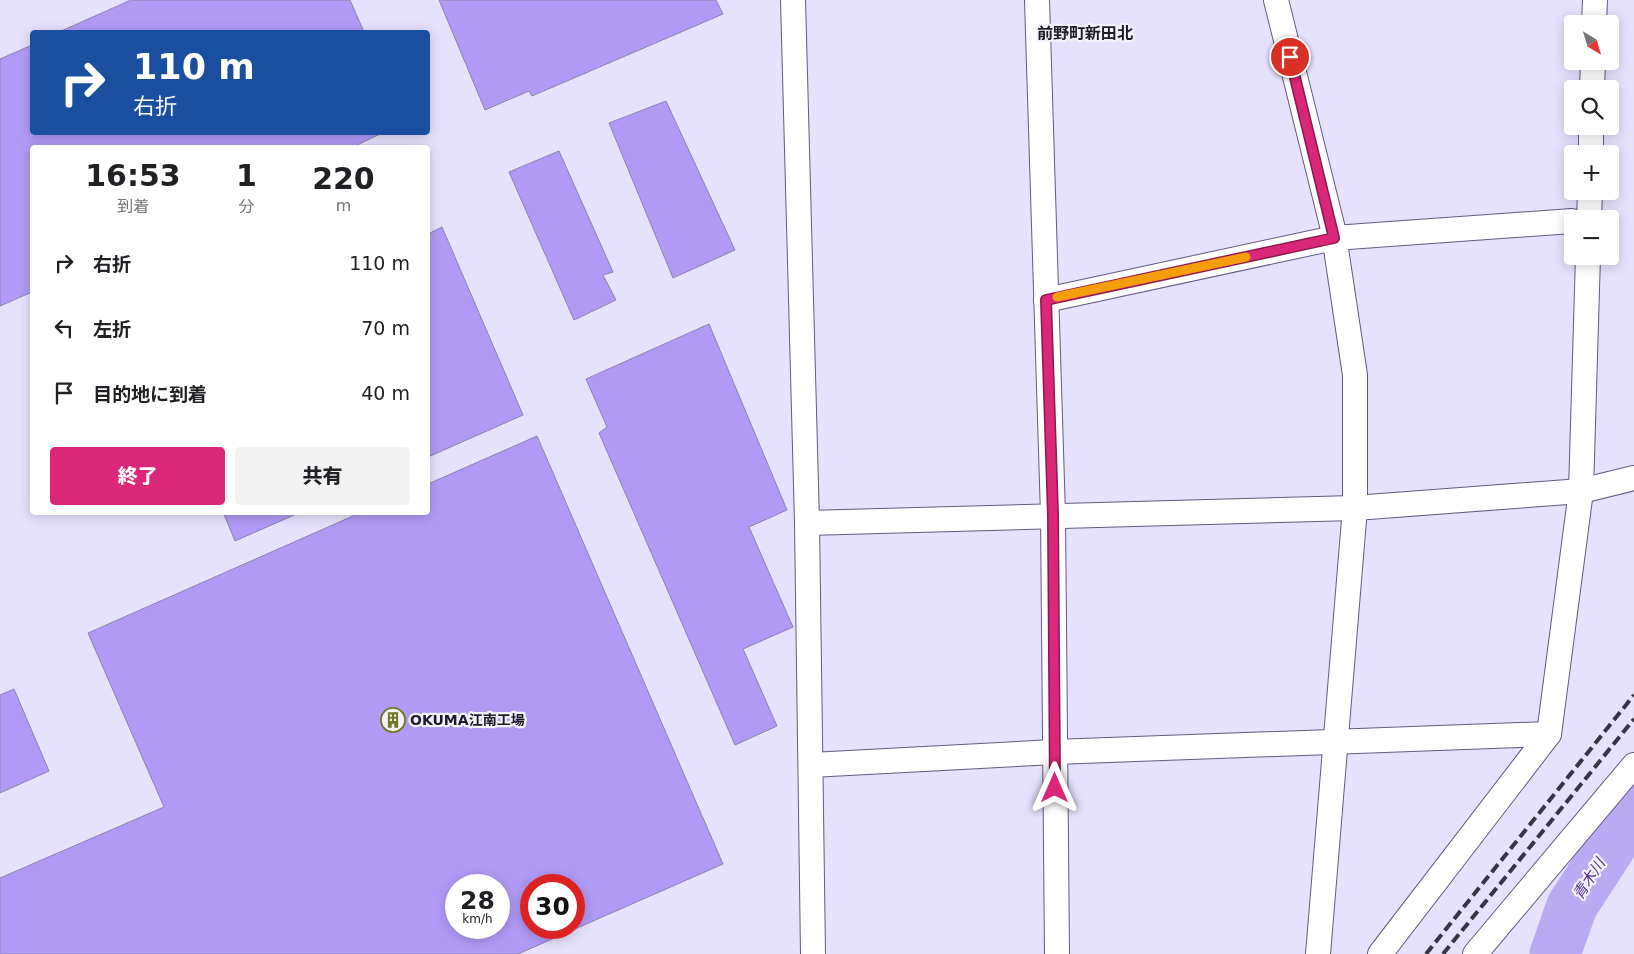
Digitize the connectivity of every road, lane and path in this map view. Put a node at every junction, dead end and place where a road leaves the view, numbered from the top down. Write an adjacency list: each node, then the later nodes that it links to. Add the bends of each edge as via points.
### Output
1 (793, 0): 14 (street)
2 (1037, 0): 9 (street)
3 (1276, 0): 7 (street)
4 (1595, 0): 5 (street)
5 (1594, 15)
6 (1564, 223): 7 (street)
7 (1334, 238): 9 (street); 12 (street, via 1355,375)
8 (1588, 265): 11 (street)
9 (1046, 300): 13 (street)
10 (1634, 478): 11 (street)
11 (1581, 491): 12 (street); 15 (street)
12 (1355, 508): 13 (street); 16 (street)
13 (1053, 515): 14 (street); 17 (street)
14 (807, 523): 18 (street)
15 (1549, 734): 16 (street); 23 (street)
16 (1336, 741): 17 (street); 22 (street)
17 (1054, 752): 18 (street); 21 (street)
18 (811, 765): 20 (street)
19 (1634, 765): 24 (street)
20 (813, 954)
21 (1057, 954)
22 (1318, 954)
23 (1380, 954)
24 (1475, 954)

